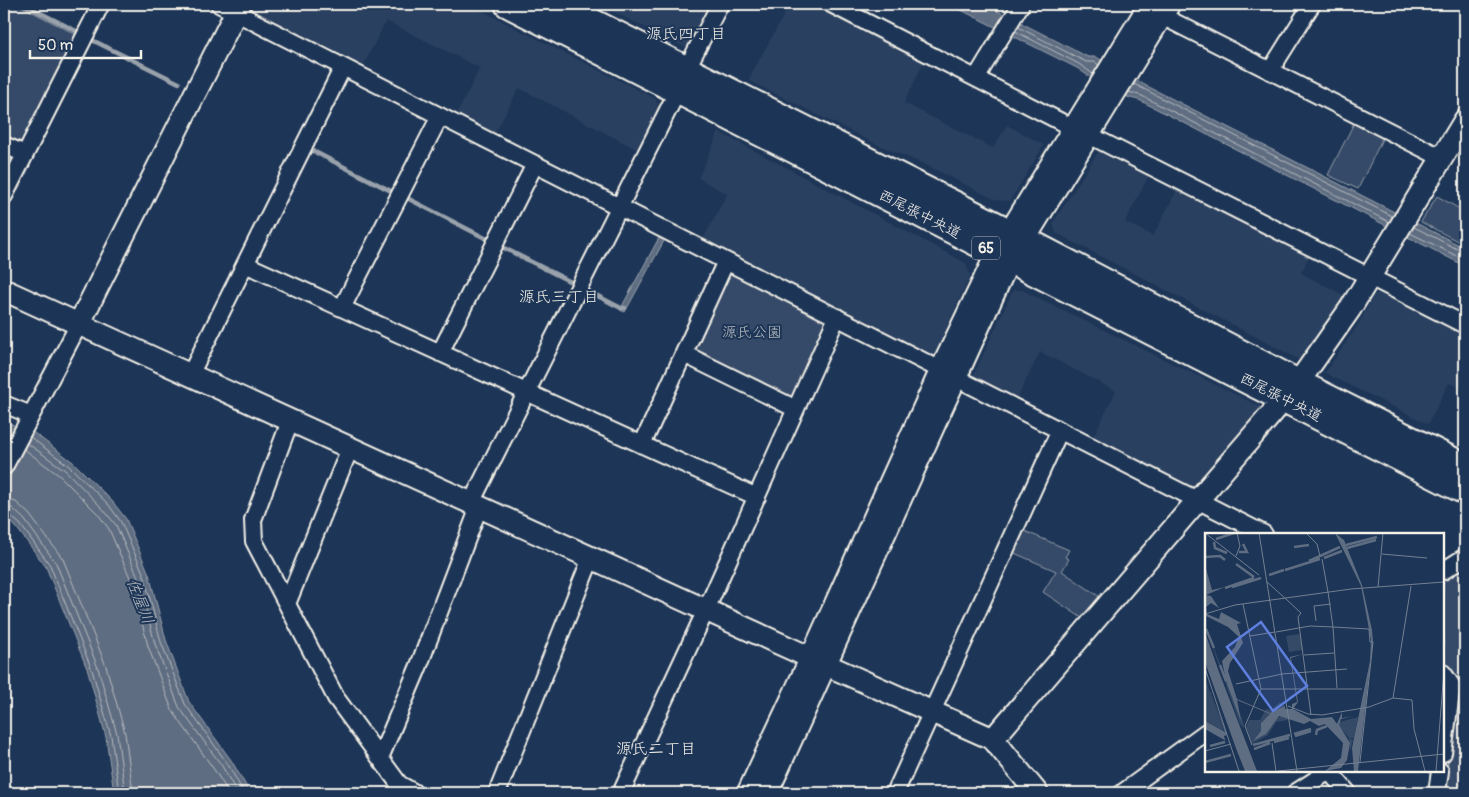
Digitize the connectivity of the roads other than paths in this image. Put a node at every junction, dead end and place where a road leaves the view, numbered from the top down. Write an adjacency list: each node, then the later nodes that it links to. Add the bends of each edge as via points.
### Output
1 (100, 4): 18 (street)
2 (508, 4): 13 (main road, 西尾張中央道 / 65)
3 (556, 4): 13 (main road, 西尾張中央道 / 65)
4 (720, 4): 13 (street)
5 (831, 4): 12 (street)
6 (1312, 4): 11 (street)
7 (232, 7): 10 (street); 30 (street)
8 (1160, 8): 11 (street); 16 (street)
9 (1018, 9): 12 (street)
10 (343, 66): 14 (street); 25 (street)
11 (1270, 71): 19 (street)
12 (976, 78): 16 (street)
13 (682, 80): 22 (street); 23 (main road, 西尾張中央道 / 65)
14 (440, 116): 20 (street); 28 (street)
15 (1465, 120): 19 (street)
16 (1081, 132): 23 (street); 26 (street)
17 (4, 145): 18 (street)
18 (25, 154): 21 (street)
19 (1442, 158): 26 (street)
20 (535, 164): 22 (street); 32 (street)
21 (4, 196)
22 (619, 207): 24 (street); 37 (street)
23 (1010, 246): 34 (street); 36 (main road, 西尾張中央道 / 65)
24 (726, 261): 29 (street); 33 (street)
25 (245, 264): 28 (street); 35 (street)
26 (1371, 277): 31 (street); 36 (street)
27 (4, 290): 30 (street)
28 (342, 308): 32 (street)
29 (837, 317): 34 (street); 39 (street)
30 (79, 324): 35 (street); 40 (street)
31 (1465, 325)
32 (440, 353): 37 (street)
33 (684, 354): 39 (street); 43 (street)
34 (948, 374): 42 (street); 57 (street)
35 (190, 375): 41 (street)
36 (1290, 391): 46 (main road, 西尾張中央道 / 65); 47 (main road, 西尾張中央道 / 65); 49 (street)
37 (526, 392): 43 (street); 50 (street)
38 (4, 404): 40 (street)
39 (796, 408): 48 (street)
40 (29, 418): 45 (street)
41 (290, 420): 44 (street); 55 (street, via 253,520 254,541)
42 (1060, 430): 49 (street); 59 (street)
43 (642, 445): 48 (street)
44 (350, 448): 50 (street); 55 (street)
45 (4, 467)
46 (1465, 467)
47 (1465, 491)
48 (757, 497): 56 (street)
49 (1197, 500): 51 (street); 61 (street)
50 (475, 505): 53 (street); 63 (street, via 418,668)
51 (1262, 533)
52 (1465, 557): 54 (street)
53 (591, 558): 56 (street); 68 (street)
54 (1444, 570)
55 (287, 604): 63 (street, via 336,698)
56 (706, 610): 57 (street); 69 (street)
57 (818, 661): 59 (street); 70 (street); 71 (street)
58 (1444, 674): 62 (street, via 1452,686)
59 (932, 712): 61 (street); 72 (street)
60 (1205, 733): 74 (street)
61 (993, 739): 73 (street)
62 (1444, 746)
63 (380, 758): 67 (street, via 399,784)
64 (1327, 772): 75 (street)
65 (1330, 772): 76 (street)
66 (1440, 772): 77 (street)
67 (415, 793)
68 (497, 793)
69 (621, 793)
70 (748, 793)
71 (767, 793)
72 (895, 793)
73 (1037, 793)
74 (1122, 793)
75 (1295, 793)
76 (1348, 793)
77 (1437, 793)

